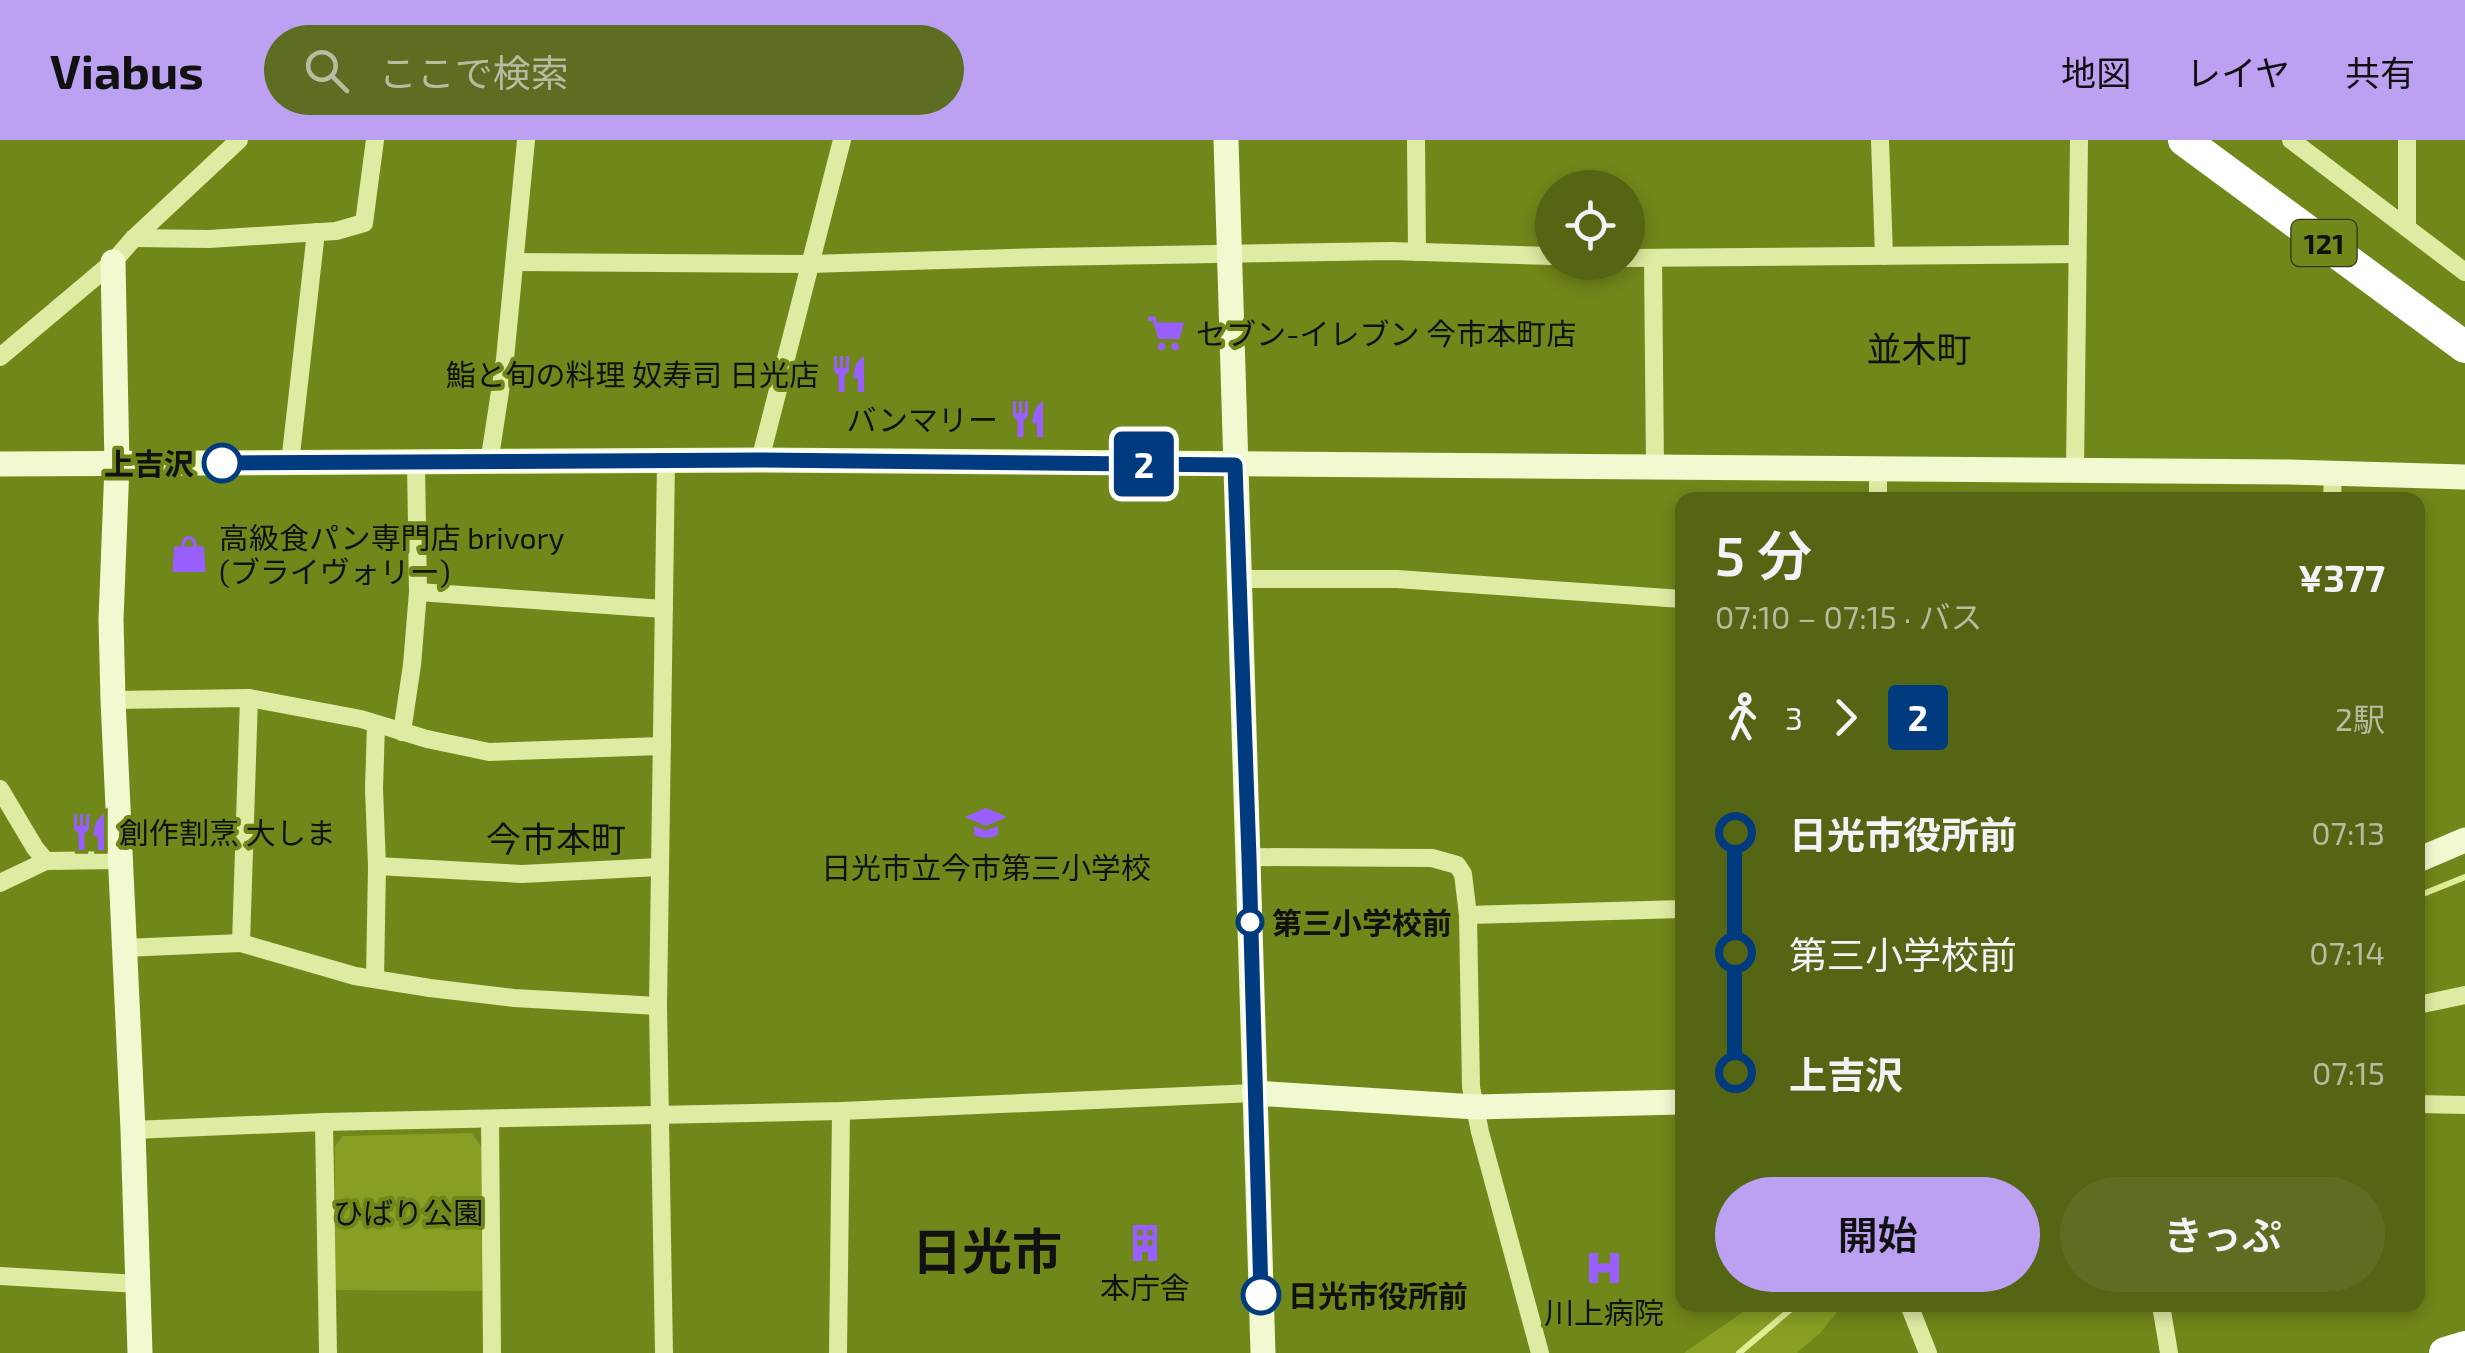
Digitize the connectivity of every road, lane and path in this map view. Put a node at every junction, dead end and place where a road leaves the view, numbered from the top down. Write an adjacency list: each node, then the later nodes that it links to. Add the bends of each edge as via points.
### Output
1 (239, 140): 14 (street)
2 (375, 140): 13 (street, via 364,222)
3 (526, 140): 23 (street)
4 (842, 140): 24 (street)
5 (1226, 140): 16 (street)
6 (1416, 140): 15 (street)
7 (1880, 140): 19 (street)
8 (2079, 140): 17 (street)
9 (2184, 140): 26 (highway, 121)
10 (2291, 140): 12 (street)
11 (2407, 140): 12 (street)
12 (2407, 228): 25 (street)
13 (316, 232): 14 (street); 29 (street)
14 (134, 238): 22 (street)
15 (1417, 252): 16 (street); 18 (street)
16 (1230, 253): 24 (street); 35 (street)
17 (2077, 254): 19 (street); 38 (street)
18 (1535, 255)
19 (1884, 256): 21 (street)
20 (1645, 258): 21 (street)
21 (1653, 258): 36 (street)
22 (113, 262): 27 (street); 33 (street)
23 (515, 262): 24 (street); 31 (street)
24 (809, 264): 28 (street)
25 (2465, 272)
26 (2465, 347)
27 (0, 357)
28 (760, 460): 30 (street); 35 (street)
29 (290, 462): 33 (street); 34 (street)
30 (666, 462): 31 (street); 46 (street)
31 (489, 463): 34 (street)
32 (0, 464): 33 (street)
33 (117, 464): 48 (street)
34 (416, 464): 44 (street)
35 (1235, 465): 36 (street); 43 (street)
36 (1655, 468): 37 (street)
37 (1878, 468): 38 (street); 41 (street)
38 (2075, 470): 39 (street)
39 (2333, 473): 40 (street); 42 (street)
40 (2465, 477)
41 (1878, 492)
42 (2332, 492)
43 (1238, 579): 45 (street, via 1397,579); 54 (street)
44 (418, 592): 46 (street); 50 (street)
45 (1675, 598)
46 (664, 609): 51 (street)
47 (250, 698): 48 (street); 49 (street); 63 (street)
48 (112, 700): 56 (street)
49 (376, 724): 50 (street); 58 (street)
50 (402, 732): 51 (street, via 489,752)
51 (662, 746): 59 (street)
52 (0, 789): 57 (street)
53 (2465, 840): 55 (street)
54 (1249, 857): 62 (street, via 1432,858 1457,865 1463,874); 69 (street)
55 (2425, 857)
56 (120, 860): 57 (street); 64 (street)
57 (46, 861): 60 (street)
58 (377, 866): 59 (street, via 522,874); 65 (street)
59 (658, 868): 68 (street)
60 (0, 883)
61 (1675, 909): 62 (street)
62 (1468, 915): 73 (street)
63 (241, 943): 64 (street); 65 (street)
64 (124, 948): 78 (street)
65 (375, 979): 68 (street, via 514,998)
66 (2465, 995): 67 (street)
67 (2425, 1004)
68 (658, 1006): 75 (street)
69 (1254, 1093): 73 (street); 74 (street); 89 (street)
70 (1675, 1102): 73 (street)
71 (2425, 1104): 72 (street)
72 (2465, 1105)
73 (1476, 1107): 90 (street)
74 (841, 1111): 75 (street); 88 (street)
75 (660, 1116): 76 (street); 87 (street)
76 (490, 1119): 77 (street); 86 (street)
77 (324, 1122): 78 (street); 85 (street)
78 (132, 1130): 80 (street)
79 (0, 1276): 80 (street)
80 (138, 1284): 84 (street)
81 (1912, 1312): 91 (street)
82 (2161, 1312): 92 (street)
83 (2465, 1348): 93 (highway)
84 (140, 1353)
85 (328, 1353)
86 (492, 1353)
87 (664, 1353)
88 (838, 1353)
89 (1263, 1353)
90 (1540, 1353)
91 (1928, 1353)
92 (2169, 1353)
93 (2445, 1353)

